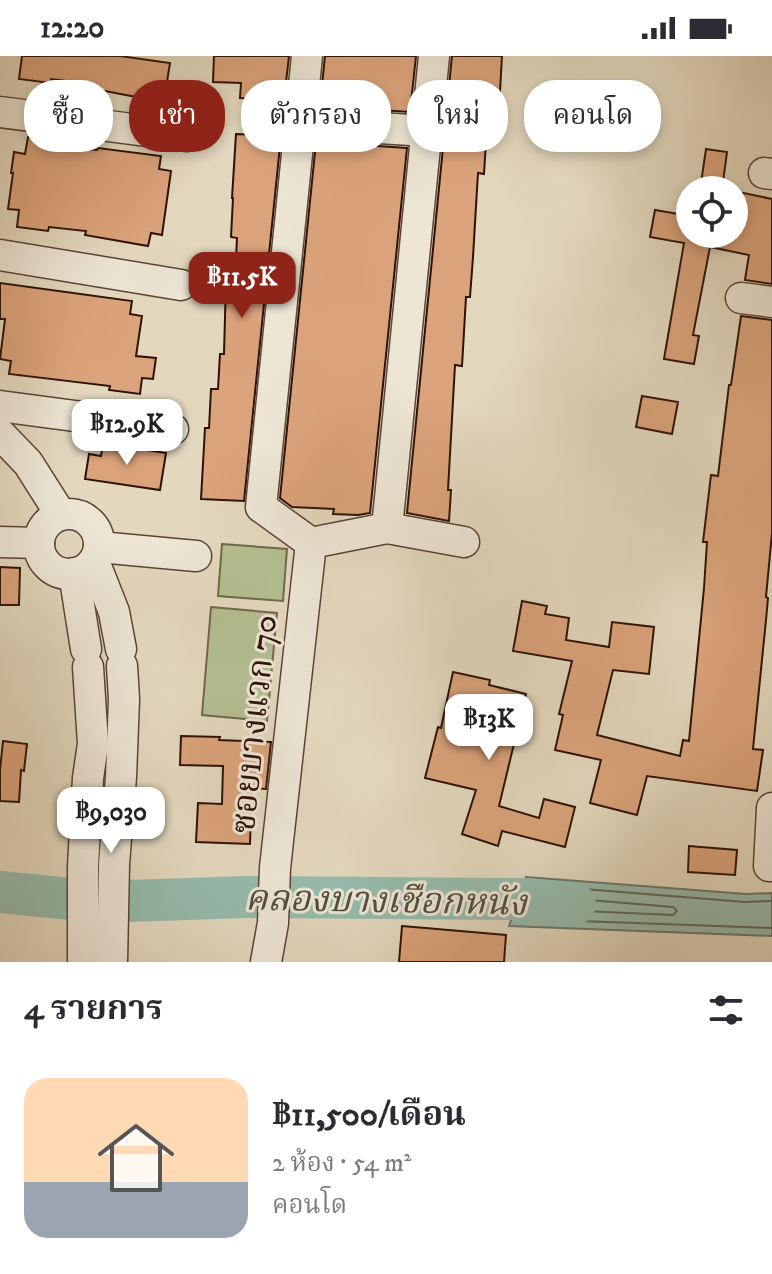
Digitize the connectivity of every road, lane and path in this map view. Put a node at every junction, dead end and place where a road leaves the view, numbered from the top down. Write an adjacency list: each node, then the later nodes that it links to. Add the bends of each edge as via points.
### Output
1 (307, 56): 3 (street)
2 (434, 56): 4 (street)
3 (304, 80)
4 (432, 80)
5 (0, 112): 6 (street)
6 (129, 129)
7 (296, 152): 21 (street, via 261,507)
8 (425, 152): 17 (street)
9 (0, 255): 10 (street)
10 (181, 285)
11 (741, 298): 12 (street)
12 (772, 302)
13 (0, 406): 14 (street)
14 (173, 429)
15 (0, 434): 16 (street, via 28,463)
16 (61, 515): 20 (street, via 43,528); 23 (street, via 86,519 98,533)
17 (387, 528): 19 (street); 21 (street)
18 (0, 542): 20 (street)
19 (464, 542)
20 (39, 543): 23 (street, via 43,558 58,571)
21 (311, 543): 29 (street, ซอยบางแวก 70)
22 (196, 556): 23 (street)
23 (89, 560): 24 (street, via 87,658); 24 (street, via 114,612 121,658 124,699)
24 (107, 744): 27 (street, via 88,778); 28 (street, via 114,864)
25 (772, 808): 26 (street)
26 (769, 866)
27 (83, 962)
28 (112, 962)
29 (266, 962)

